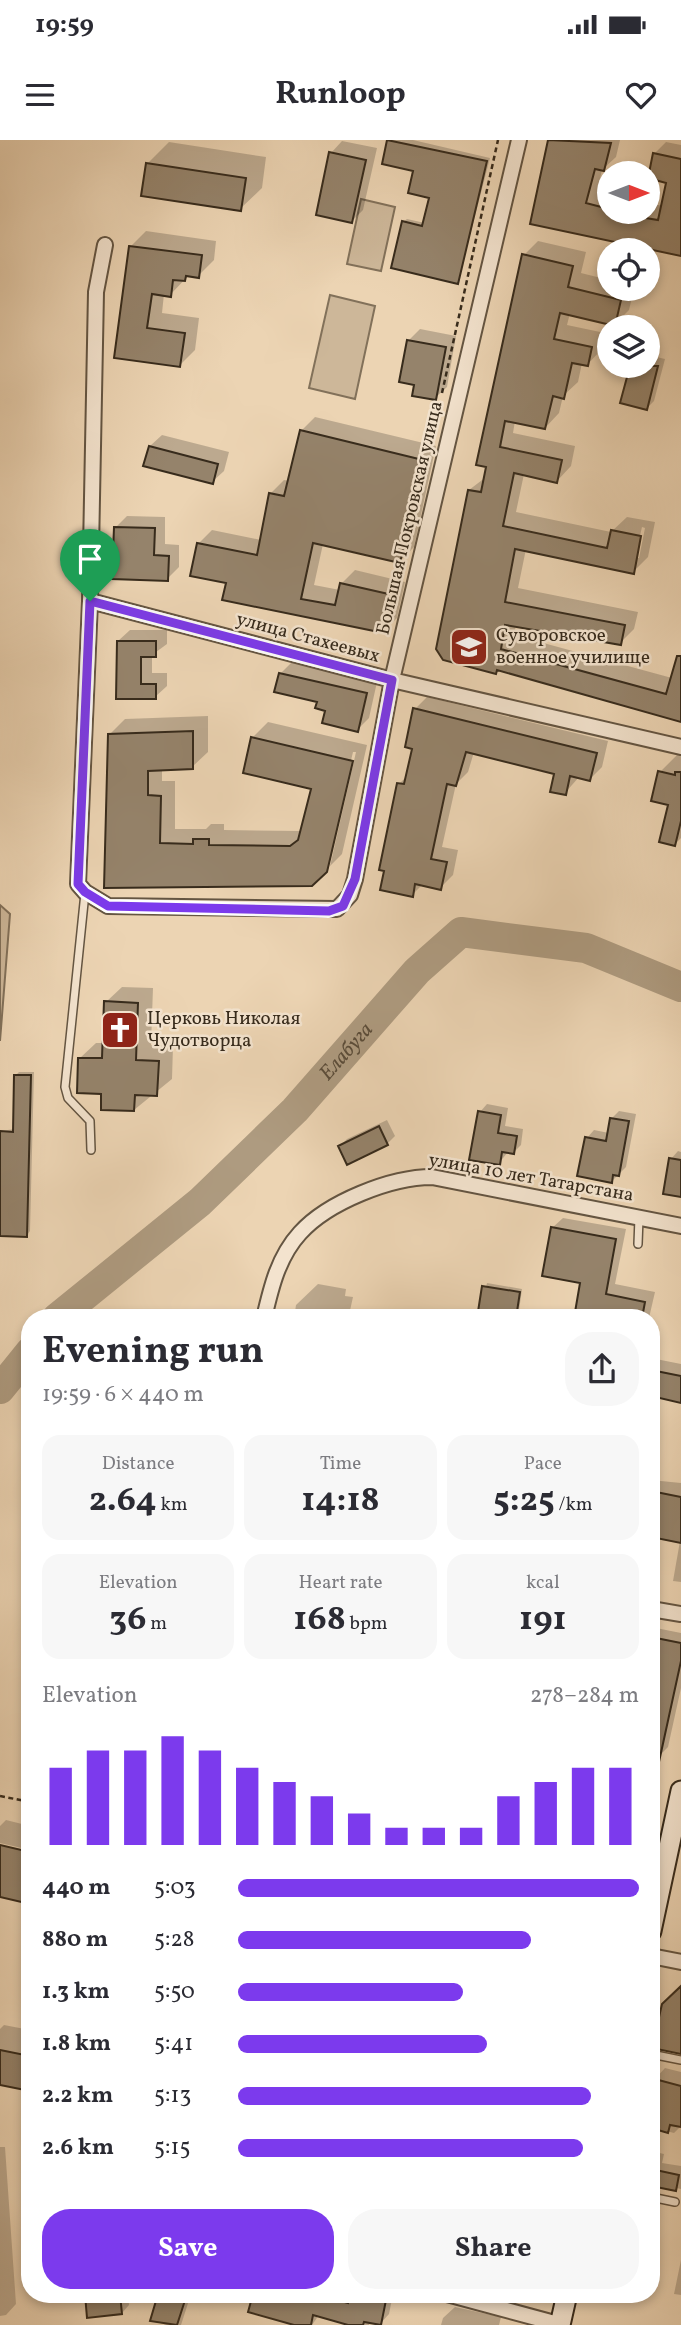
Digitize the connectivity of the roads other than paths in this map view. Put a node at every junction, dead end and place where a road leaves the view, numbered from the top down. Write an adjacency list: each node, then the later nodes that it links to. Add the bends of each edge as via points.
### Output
1 (519, 140): 4 (street, Большая Покровская улица)
2 (105, 244): 3 (street, via 96,292)
3 (90, 601): 4 (street, улица Стахеевых); 6 (street, via 78,884)
4 (392, 680): 5 (street, улица Стахеевых); 6 (street, Большая Покровская улица, via 355,879 343,906 329,911 108,906)
5 (681, 747)
6 (85, 892): 7 (lane, via 65,1087 68,1098 90,1121)
7 (91, 1150)
8 (639, 1218): 9 (street, улица 10 лет Татарстана); 10 (lane); 11 (street, улица 10 лет Татарстана, via 414,1177 366,1192 301,1232 274,1275)
9 (681, 1226)
10 (638, 1244)
11 (266, 1309)
12 (660, 1610): 13 (street)
13 (681, 1614)
14 (681, 1791): 15 (street)
15 (678, 1824): 16 (street)
16 (660, 1895)
17 (660, 1958): 18 (street)
18 (681, 1962)
19 (660, 2056): 20 (lane)
20 (681, 2060)
21 (660, 2199): 22 (lane)
22 (675, 2202)
23 (480, 2303): 25 (street)
24 (565, 2303): 25 (street)
25 (561, 2325)

